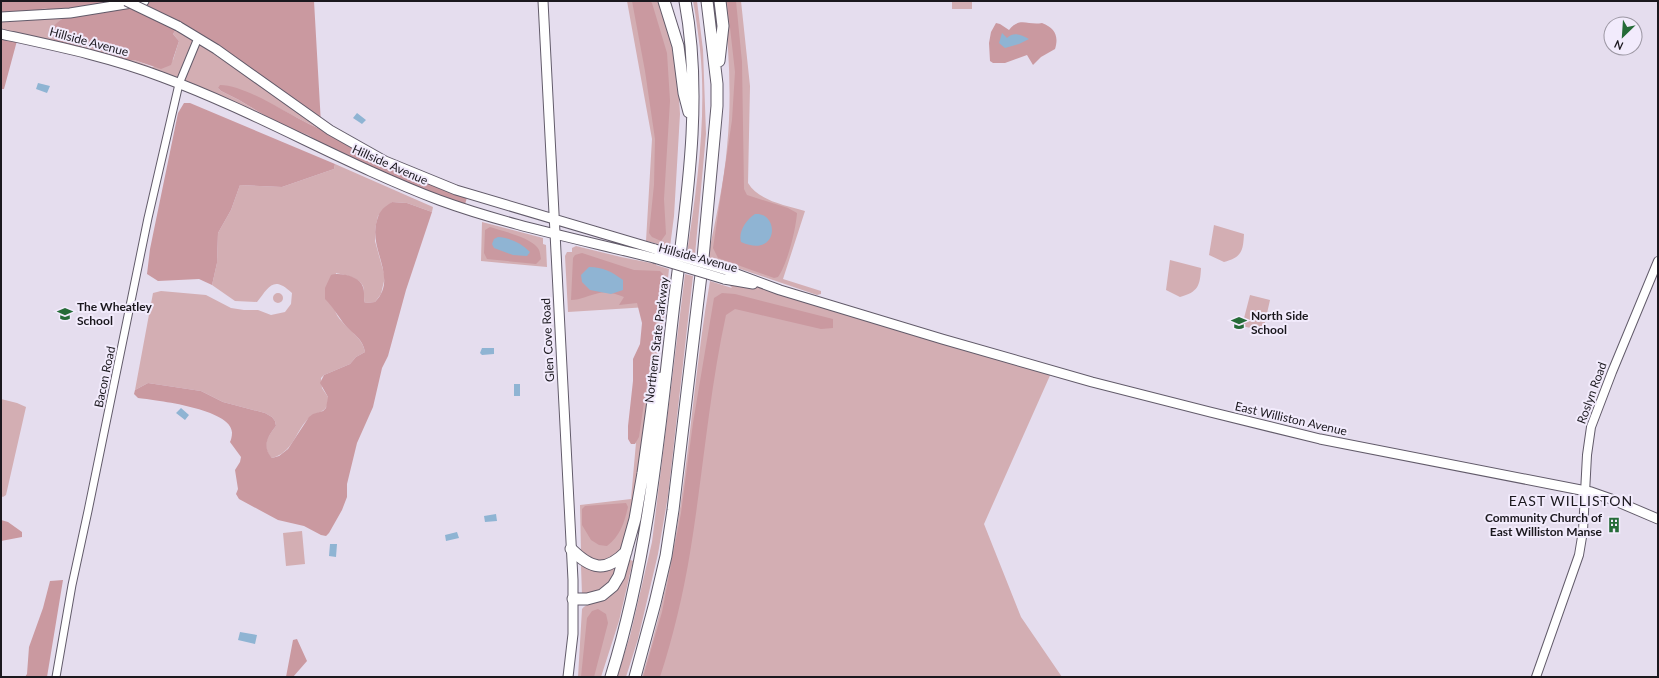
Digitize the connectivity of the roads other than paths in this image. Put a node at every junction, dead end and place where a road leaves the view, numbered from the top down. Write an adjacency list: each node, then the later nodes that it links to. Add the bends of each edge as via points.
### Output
1 (126, 1): 11 (main road, Hillside Avenue, bridge)
2 (144, 1): 9 (main road, via 70,13)
3 (543, 1): 15 (main road, Glen Cove Road)
4 (664, 1): 14 (highway, via 678,46 684,93)
5 (685, 1): 14 (highway, Northern State Parkway, via 692,56)
6 (707, 1): 13 (highway)
7 (714, 1): 13 (highway, via 717,26)
8 (720, 1): 13 (highway, via 723,26)
9 (1, 17)
10 (1, 34): 12 (main road, Hillside Avenue, via 93,55)
11 (198, 38): 12 (street, Bacon Road); 15 (main road, Hillside Avenue, via 312,118 385,161 450,188)
12 (179, 84): 16 (main road, Hillside Avenue, via 423,193 478,213); 26 (street, Bacon Road, via 148,218 72,585)
13 (717, 84): 29 (highway, via 714,152 673,510 657,595)
14 (692, 126): 20 (highway, Northern State Parkway)
15 (555, 219): 16 (main road, Glen Cove Road); 17 (main road, Hillside Avenue)
16 (555, 233): 17 (main road, Hillside Avenue); 23 (main road, Glen Cove Road)
17 (654, 254): 19 (main road, Hillside Avenue, bridge)
18 (1658, 261): 21 (main road, Roslyn Road, via 1593,420 1587,455)
19 (920, 332): 21 (main road, East Williston Avenue, via 1092,382 1256,424)
20 (668, 358): 24 (highway, via 653,401 638,504); 28 (highway, Northern State Parkway, via 646,532 632,601)
21 (1585, 491): 22 (main road, East Williston Avenue, via 1605,496); 30 (main road, Roslyn Road, via 1579,555)
22 (1658, 519)
23 (571, 549): 24 (highway, via 586,562 598,566 612,564); 25 (main road, Glen Cove Road)
24 (627, 552): 25 (highway, via 619,576 611,588 597,597)
25 (573, 599): 27 (main road, Glen Cove Road, via 573,634)
26 (56, 677)
27 (568, 677)
28 (610, 677)
29 (635, 677)
30 (1536, 677)

